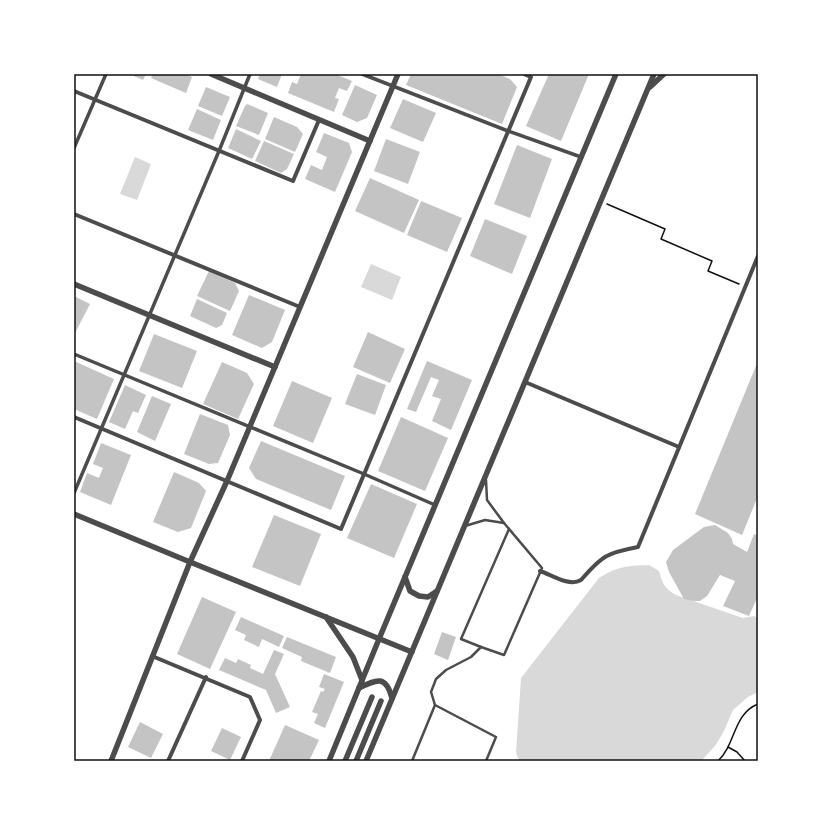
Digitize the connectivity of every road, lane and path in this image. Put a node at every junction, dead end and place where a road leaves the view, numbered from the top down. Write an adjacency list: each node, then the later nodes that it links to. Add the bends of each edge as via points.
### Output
1 (106, 74): 14 (street)
2 (211, 74): 11 (street)
3 (250, 74): 11 (street)
4 (362, 74): 10 (street)
5 (398, 74): 10 (street)
6 (524, 74): 16 (street, via 531,77)
7 (616, 74): 20 (street)
8 (654, 74): 12 (street)
9 (664, 74): 12 (street)
10 (393, 87): 16 (street); 17 (street)
11 (244, 88): 15 (street); 19 (street)
12 (648, 88): 21 (street)
13 (74, 91): 14 (street)
14 (95, 99): 18 (street); 19 (street)
15 (319, 120): 17 (street); 19 (street, via 293,181)
16 (508, 131): 20 (street); 37 (street)
17 (370, 141): 27 (street)
18 (74, 148)
19 (218, 151): 23 (street)
20 (581, 157): 41 (street)
21 (600, 201): 26 (path, via 665,229 661,239 712,261 708,271); 32 (street)
22 (74, 214): 23 (street)
23 (174, 255): 27 (street); 28 (street)
24 (758, 256): 26 (street)
25 (74, 284): 28 (street)
26 (745, 286): 36 (street)
27 (300, 307): 30 (street)
28 (149, 315): 30 (street); 31 (street)
29 (74, 354): 31 (street)
30 (275, 367): 35 (street)
31 (124, 375): 34 (street); 35 (street)
32 (525, 382): 36 (street); 38 (street)
33 (74, 417): 34 (street)
34 (101, 428): 39 (street); 40 (street)
35 (249, 428): 37 (street); 39 (street)
36 (679, 446): 47 (street, via 638,547 605,556 577,582 570,583)
37 (364, 474): 39 (street, via 341,529); 41 (street)
38 (486, 475): 43 (lane, via 487,500); 44 (street)
39 (227, 481): 46 (street)
40 (74, 493)
41 (435, 505): 48 (street)
42 (74, 514): 46 (street)
43 (504, 523): 44 (lane, via 485,520); 45 (lane)
44 (464, 526): 49 (street)
45 (508, 529): 47 (lane, via 542,568); 52 (lane, via 461,640)
46 (190, 562): 50 (street); 54 (street)
47 (540, 570): 52 (lane, via 504,655)
48 (405, 577): 49 (street, via 410,591 419,596 428,597); 51 (street)
49 (437, 591): 53 (street)
50 (326, 617): 51 (street); 56 (street, via 353,657)
51 (379, 639): 53 (street); 56 (street)
52 (481, 647): 62 (lane, via 471,657 446,670 436,679 431,692)
53 (412, 652): 59 (street)
54 (152, 656): 55 (street); 64 (street)
55 (206, 677): 65 (street); 66 (street, via 250,697 260,720)
56 (362, 680): 57 (street)
57 (359, 688): 59 (street, via 373,682 382,682 389,687); 67 (street)
58 (372, 697): 68 (street)
59 (392, 698): 70 (street)
60 (381, 701): 69 (street)
61 (758, 704): 63 (path, via 744,713)
62 (435, 705): 71 (lane); 72 (lane, via 496,737)
63 (728, 747): 73 (path); 74 (path)
64 (111, 761)
65 (168, 761)
66 (242, 761)
67 (329, 761)
68 (345, 761)
69 (356, 761)
70 (366, 761)
71 (412, 761)
72 (486, 761)
73 (718, 761)
74 (745, 761)

